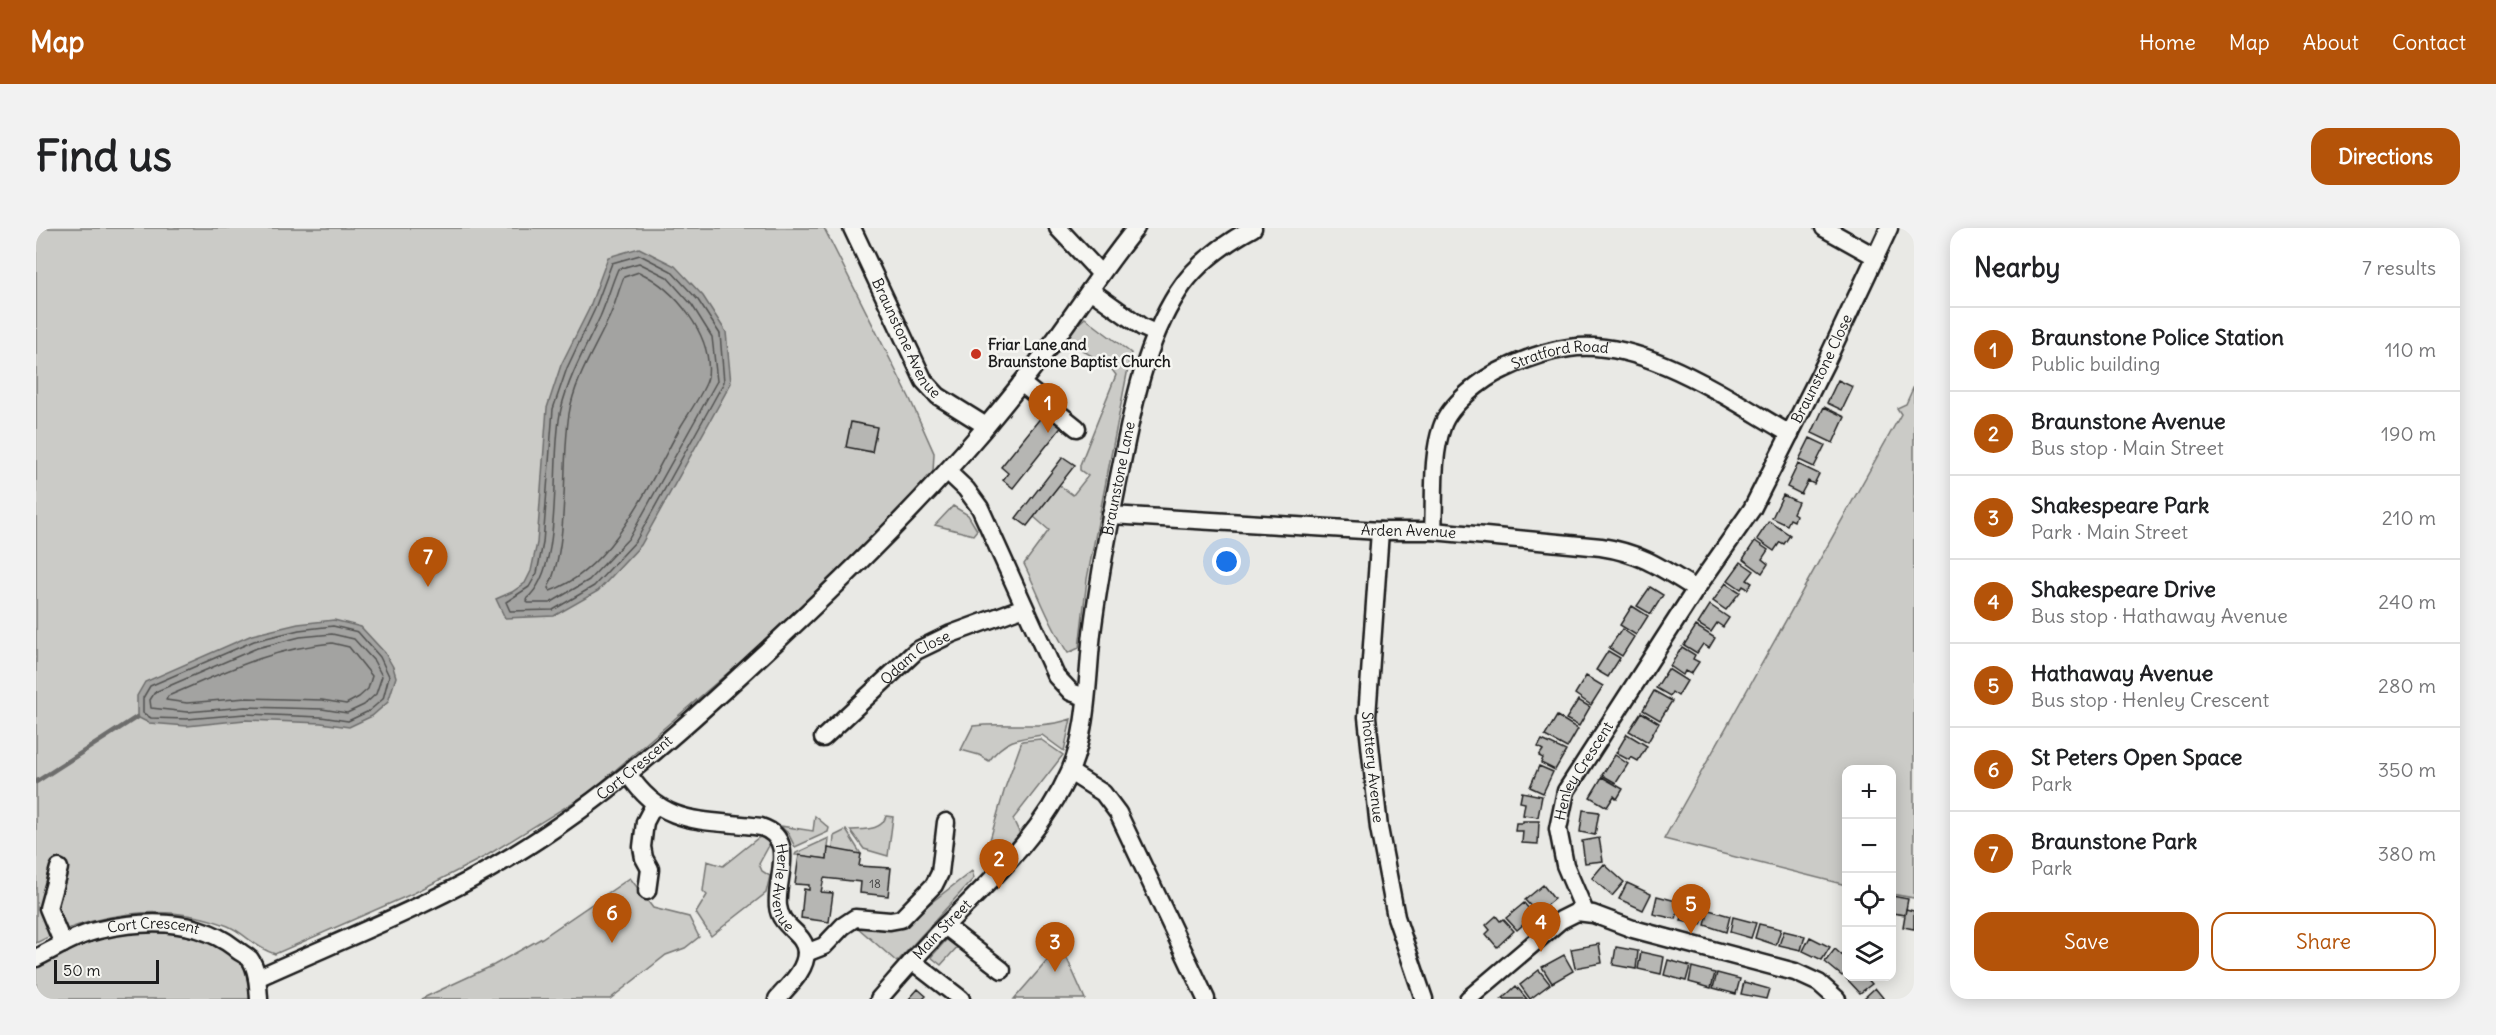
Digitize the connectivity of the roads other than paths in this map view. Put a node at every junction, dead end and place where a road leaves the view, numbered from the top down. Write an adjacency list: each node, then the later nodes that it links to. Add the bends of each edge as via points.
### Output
1 (852, 228): 12 (street, Braunstone Avenue, via 924,381 938,396)
2 (1058, 228): 8 (street)
3 (1136, 228): 8 (street, Cort Crescent)
4 (1253, 228): 10 (street, Braunstone Lane, via 1195,271)
5 (1824, 228): 7 (street)
6 (1890, 228): 7 (street, Braunstone Close)
7 (1876, 257): 14 (street, Braunstone Close)
8 (1101, 274): 9 (street, Cort Crescent)
9 (1090, 290): 10 (street); 11 (street, Cort Crescent)
10 (1155, 333): 17 (street, Braunstone Lane, via 1129,426)
11 (1021, 382): 12 (street, Cort Crescent); 13 (street)
12 (986, 426): 15 (street, Cort Crescent)
13 (1077, 428)
14 (1790, 434): 16 (street, Braunstone Close); 19 (street, Stratford Road, via 1654,359 1614,349 1570,347 1529,357 1494,373 1461,399 1442,425)
15 (947, 471): 21 (street, via 980,508); 25 (street, Cort Crescent, via 800,620)
16 (1752, 509): 20 (street, Henley Crescent)
17 (1111, 514): 18 (street, Arden Avenue); 22 (street, Braunstone Lane)
18 (1380, 531): 19 (street, Arden Avenue); 43 (street, Shottery Avenue, via 1368,717 1379,828 1396,917)
19 (1433, 531): 20 (street, Arden Avenue, via 1625,551)
20 (1696, 589): 30 (street, Henley Crescent, via 1566,791 1557,829 1564,865)
21 (1024, 607): 22 (street, via 1056,676 1071,692); 23 (street, Odam Close, via 916,651)
22 (1085, 697): 24 (street, Braunstone Lane, via 1085,722)
23 (823, 738)
24 (1070, 772): 31 (street, Main Street, via 1018,852); 42 (street, via 1103,793 1118,813)
25 (629, 775): 26 (street, Herle Avenue); 37 (street, Cort Crescent, via 573,818 510,858 377,926)
26 (654, 805): 29 (street, via 645,822 642,847 650,869); 33 (street, Herle Avenue, via 670,814 761,827 775,835 783,856 777,903 780,917 804,944)
27 (946, 822): 33 (street, via 940,873 934,885 901,919 855,918 824,946)
28 (59, 868): 32 (street, via 48,908)
29 (647, 891)
30 (1585, 912): 44 (street, via 1561,920); 45 (street, via 1633,929 1795,972 1819,983)
31 (945, 926): 35 (street, Main Street); 36 (street)
32 (63, 944): 34 (street, Cort Crescent); 37 (street, Cort Crescent, via 97,930 152,923 186,926 227,942 250,960)
33 (806, 953): 39 (street, via 798,975)
34 (36, 958)
35 (912, 961): 40 (street, Main Street); 41 (street)
36 (1002, 970)
37 (257, 978): 38 (street, Cort Crescent)
38 (259, 999)
39 (777, 999)
40 (879, 999)
41 (961, 999)
42 (1206, 999)
43 (1424, 999)
44 (1468, 999)
45 (1837, 999)

